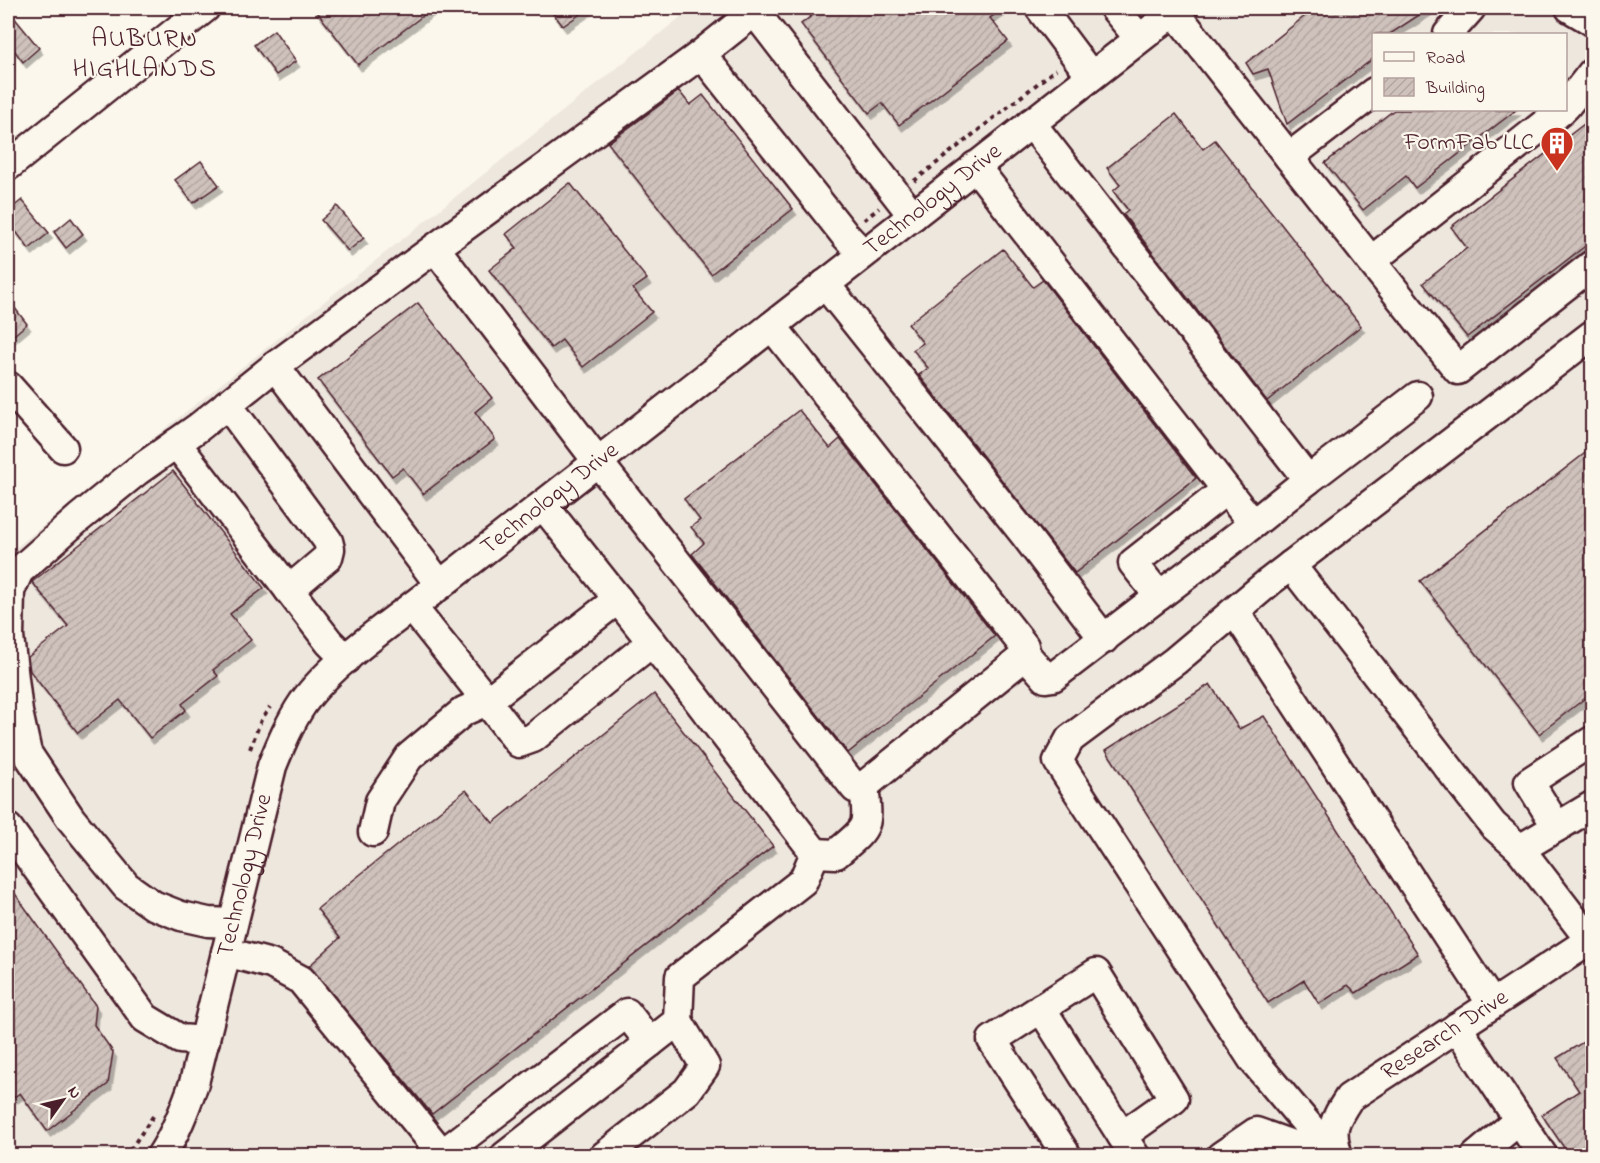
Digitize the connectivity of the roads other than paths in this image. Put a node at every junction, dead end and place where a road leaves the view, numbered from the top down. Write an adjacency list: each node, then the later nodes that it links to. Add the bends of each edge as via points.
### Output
1 (205, 8): 19 (street)
2 (1040, 8): 13 (street)
3 (1114, 8): 10 (street)
4 (1471, 8): 9 (street)
5 (1570, 8): 8 (street)
6 (756, 9): 11 (street); 21 (street)
7 (1176, 10): 10 (street, Technology Drive); 18 (street)
8 (1593, 21)
9 (1449, 33)
10 (1139, 38): 13 (street, Technology Drive)
11 (700, 55): 22 (street); 23 (street)
12 (1593, 73): 15 (street)
13 (1090, 76): 17 (street, Technology Drive)
14 (1372, 94): 18 (street)
15 (1567, 105)
16 (1561, 111): 24 (street)
17 (1031, 123): 20 (street, Technology Drive); 36 (street)
18 (1289, 157): 24 (street)
19 (8, 166)
20 (975, 166): 21 (street, Technology Drive); 37 (street)
21 (913, 216): 23 (street, Technology Drive)
22 (435, 248): 29 (street); 35 (street)
23 (863, 254): 26 (street, Technology Drive)
24 (1371, 261): 25 (street, via 1458,370)
25 (1593, 266)
26 (825, 284): 27 (street, Technology Drive); 47 (street)
27 (772, 326): 35 (street, Technology Drive); 49 (street, via 1024,646)
28 (1593, 335): 40 (street)
29 (275, 366): 32 (street); 41 (street)
30 (8, 386): 34 (street)
31 (1418, 396): 36 (street)
32 (227, 404): 33 (street); 42 (street, via 328,541 328,557)
33 (176, 443): 42 (street); 60 (street, via 95,504 19,571 10,591 10,648 27,753 71,819 126,886 153,905 208,922)
34 (63, 447)
35 (598, 462): 38 (street, Technology Drive); 53 (street, via 855,788)
36 (1308, 480): 39 (street)
37 (1226, 490): 39 (street); 43 (street, via 1133,563)
38 (543, 505): 41 (street, Technology Drive); 44 (street)
39 (1253, 524): 43 (street)
40 (1291, 565): 46 (street); 58 (street, via 1493,825)
41 (440, 585): 45 (street, Technology Drive)
42 (289, 590): 50 (street, via 328,642)
43 (1159, 597): 47 (street)
44 (618, 599): 48 (street); 51 (street)
45 (412, 608): 50 (street, Technology Drive); 51 (street)
46 (1235, 611): 63 (street); 78 (street, via 1070,739 1058,761 1253,1060)
47 (1104, 639): 49 (street, via 1053,677 1046,678)
48 (652, 642): 51 (street, via 532,738 519,743); 59 (street)
49 (1026, 654): 53 (street)
50 (346, 659): 60 (street, Technology Drive, via 303,704 282,739)
51 (487, 700): 57 (street, via 464,711 410,757 380,801)
52 (1593, 741): 55 (street, via 1529,782)
53 (864, 786): 59 (street, via 868,818 861,833 836,854)
54 (1593, 806): 55 (street)
55 (1557, 827): 58 (street)
56 (8, 828): 67 (street, via 145,1018 180,1039)
57 (373, 832)
58 (1520, 849): 61 (street)
59 (815, 853): 65 (street, via 803,881 680,977)
60 (234, 922): 62 (street, Technology Drive)
61 (1591, 939): 63 (street, Research Drive)
62 (226, 952): 67 (street, Technology Drive); 72 (street, via 271,964 300,980)
63 (1492, 1004): 66 (street, Research Drive)
64 (1041, 1008): 70 (street); 70 (street, via 1096,973 1174,1099); 75 (street, via 992,1040)
65 (678, 1021): 68 (street); 74 (street, via 705,1066 687,1090)
66 (1457, 1027): 69 (street); 78 (street, Research Drive, via 1349,1098 1335,1120)
67 (205, 1041): 71 (street, Technology Drive, via 183,1115)
68 (650, 1042): 72 (street, via 627,1013); 73 (street)
69 (1519, 1120): 79 (street); 80 (street)
70 (1128, 1146)
71 (161, 1155)
72 (443, 1155)
73 (505, 1155)
74 (604, 1155)
75 (1067, 1155)
76 (1221, 1155): 77 (street, via 1256,1132)
77 (1323, 1155)
78 (1336, 1155)
79 (1476, 1155)
80 (1543, 1155)

